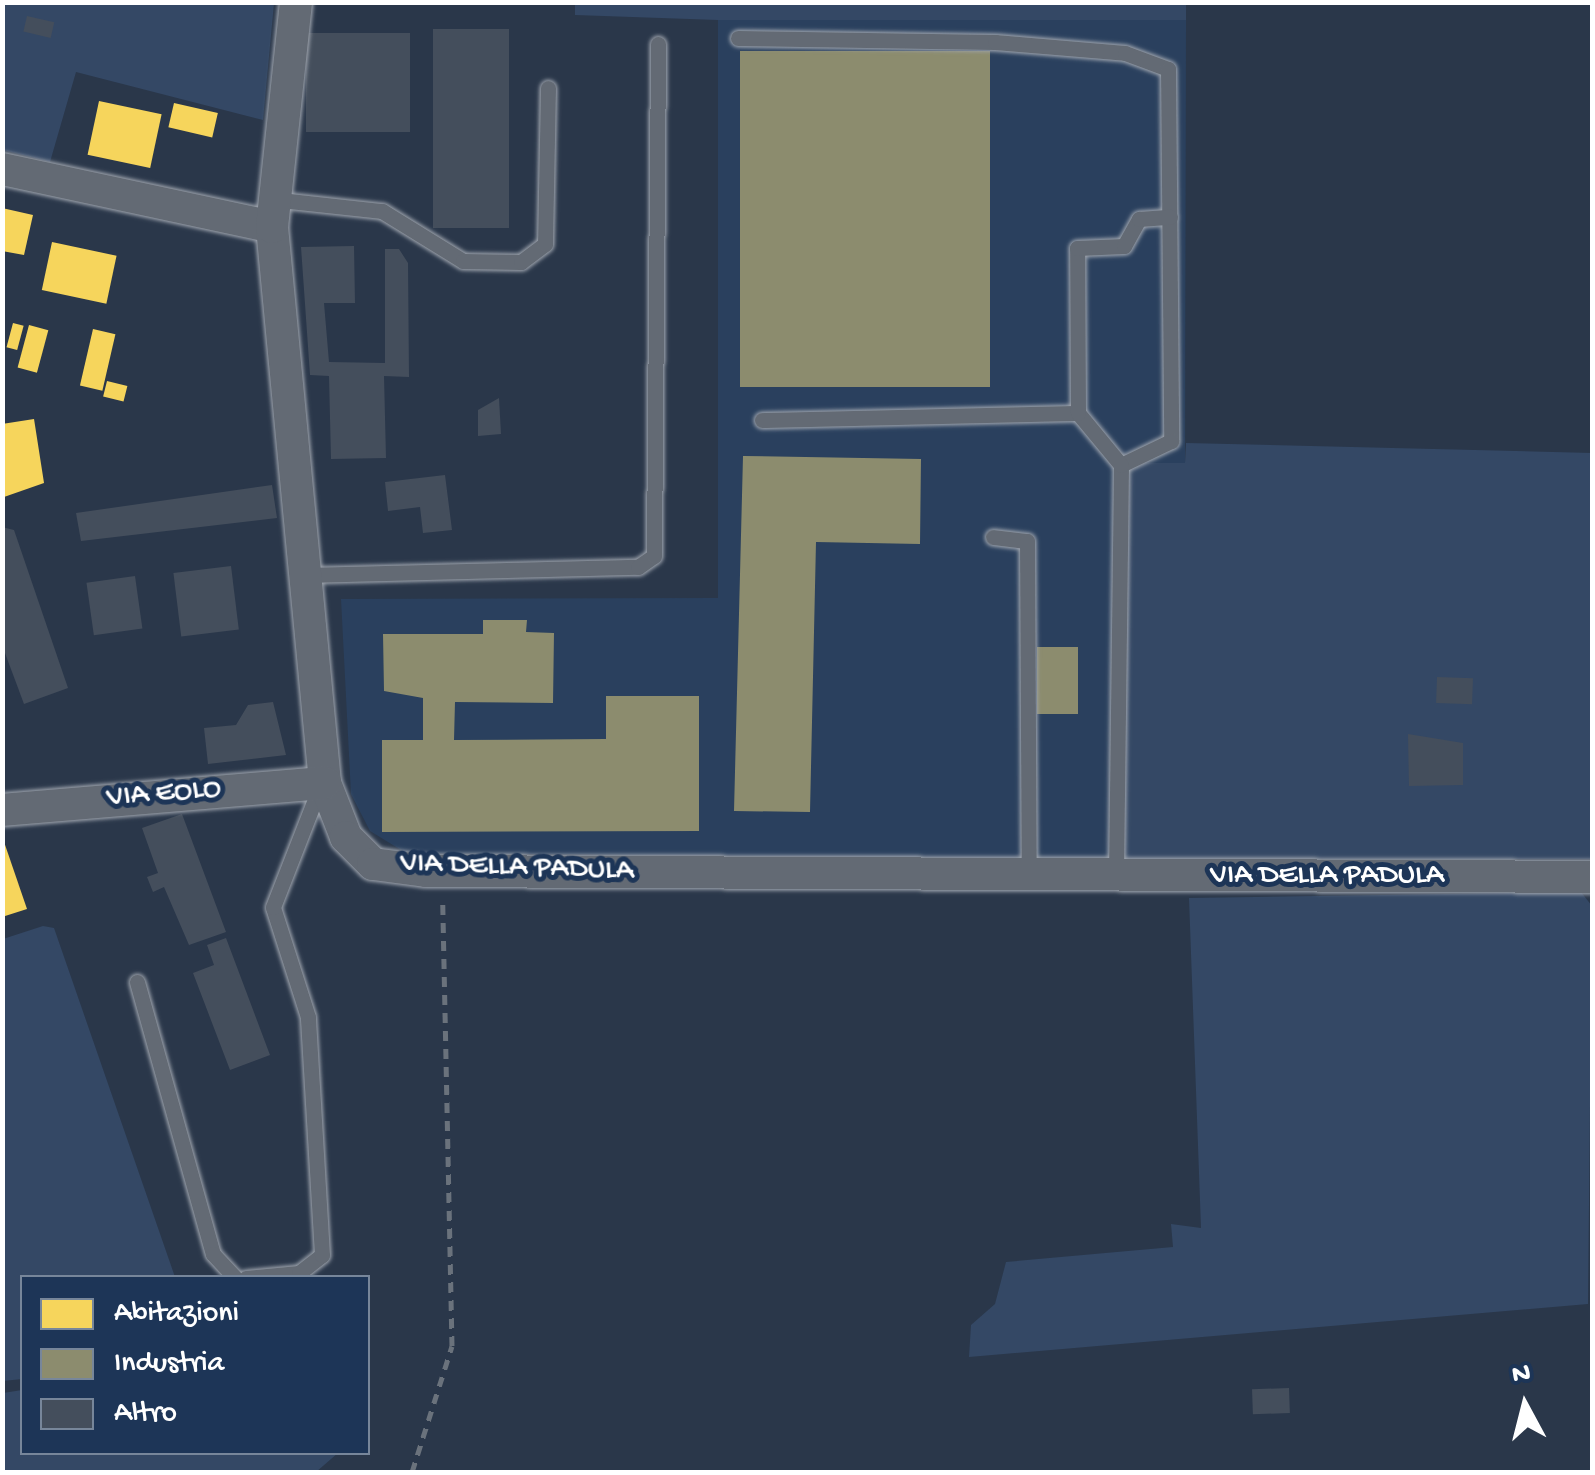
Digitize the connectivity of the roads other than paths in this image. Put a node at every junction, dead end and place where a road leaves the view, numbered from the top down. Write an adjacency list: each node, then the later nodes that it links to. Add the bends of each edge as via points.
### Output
1 (296, 2): 6 (street, VIA DELLA PADULA)
2 (738, 38): 7 (lane, via 995,42 1125,52 1168,69)
3 (658, 44): 12 (lane, via 654,556 638,567)
4 (548, 88): 6 (lane, via 546,244 522,262 463,261 382,211)
5 (2, 169): 6 (street)
6 (272, 213): 12 (street, VIA DELLA PADULA)
7 (1170, 218): 8 (lane, via 1139,219 1124,246 1078,248); 10 (lane, via 1171,441)
8 (1078, 413): 9 (lane); 10 (lane)
9 (762, 420)
10 (1122, 465): 16 (lane)
11 (993, 537): 15 (lane, via 1026,541)
12 (305, 575): 13 (street, VIA DELLA PADULA)
13 (325, 782): 14 (street, VIA EOLO); 15 (street, VIA DELLA PADULA, via 362,859 442,872); 20 (lane, via 306,802 273,907 308,1017 322,1255 299,1273)
14 (2, 810)
15 (1029, 874): 16 (street, VIA DELLA PADULA)
16 (1116, 876): 17 (street, VIA DELLA PADULA)
17 (1592, 878)
18 (137, 982): 19 (lane, via 213,1254)
19 (232, 1275)
20 (278, 1275)

